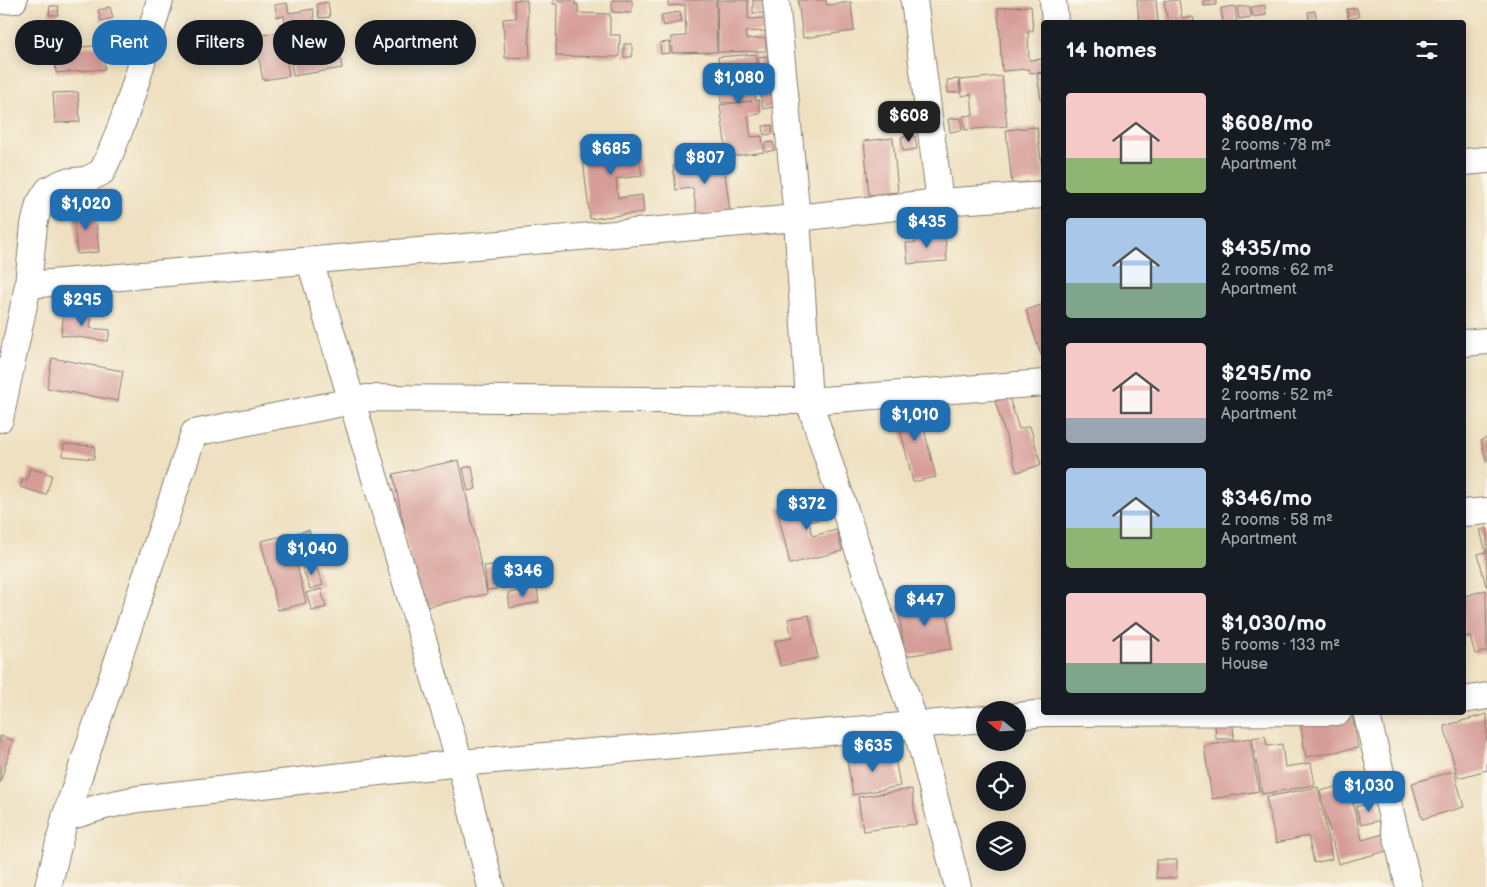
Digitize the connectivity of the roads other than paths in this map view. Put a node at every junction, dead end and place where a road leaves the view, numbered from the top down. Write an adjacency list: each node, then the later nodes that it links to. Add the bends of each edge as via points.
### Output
1 (14, 0): 6 (street)
2 (160, 0): 14 (street, via 134,90 102,172 86,180 64,182 48,190 39,204)
3 (776, 0): 12 (street)
4 (914, 0): 11 (street)
5 (1053, 0): 7 (street)
6 (0, 1)
7 (1055, 20)
8 (1487, 160): 9 (street)
9 (1466, 162)
10 (1041, 194): 11 (street)
11 (940, 202): 12 (street)
12 (797, 218): 13 (street); 19 (street)
13 (310, 261): 14 (street); 18 (street)
14 (28, 285): 20 (street)
15 (1487, 341): 16 (street)
16 (1466, 343)
17 (1041, 383): 19 (street)
18 (351, 401): 19 (street, via 367,398); 30 (street); 31 (street, via 194,434)
19 (809, 401): 29 (street)
20 (0, 419)
21 (1487, 511): 22 (street)
22 (1466, 514)
23 (1487, 696): 24 (street)
24 (1466, 700)
25 (1041, 714): 26 (street)
26 (1026, 715)
27 (1367, 715): 35 (street)
28 (976, 720): 29 (street)
29 (916, 726): 30 (street); 34 (street)
30 (460, 763): 31 (street, via 138,798); 33 (street)
31 (65, 818): 32 (street)
32 (48, 887)
33 (491, 887)
34 (958, 887)
35 (1409, 887)

